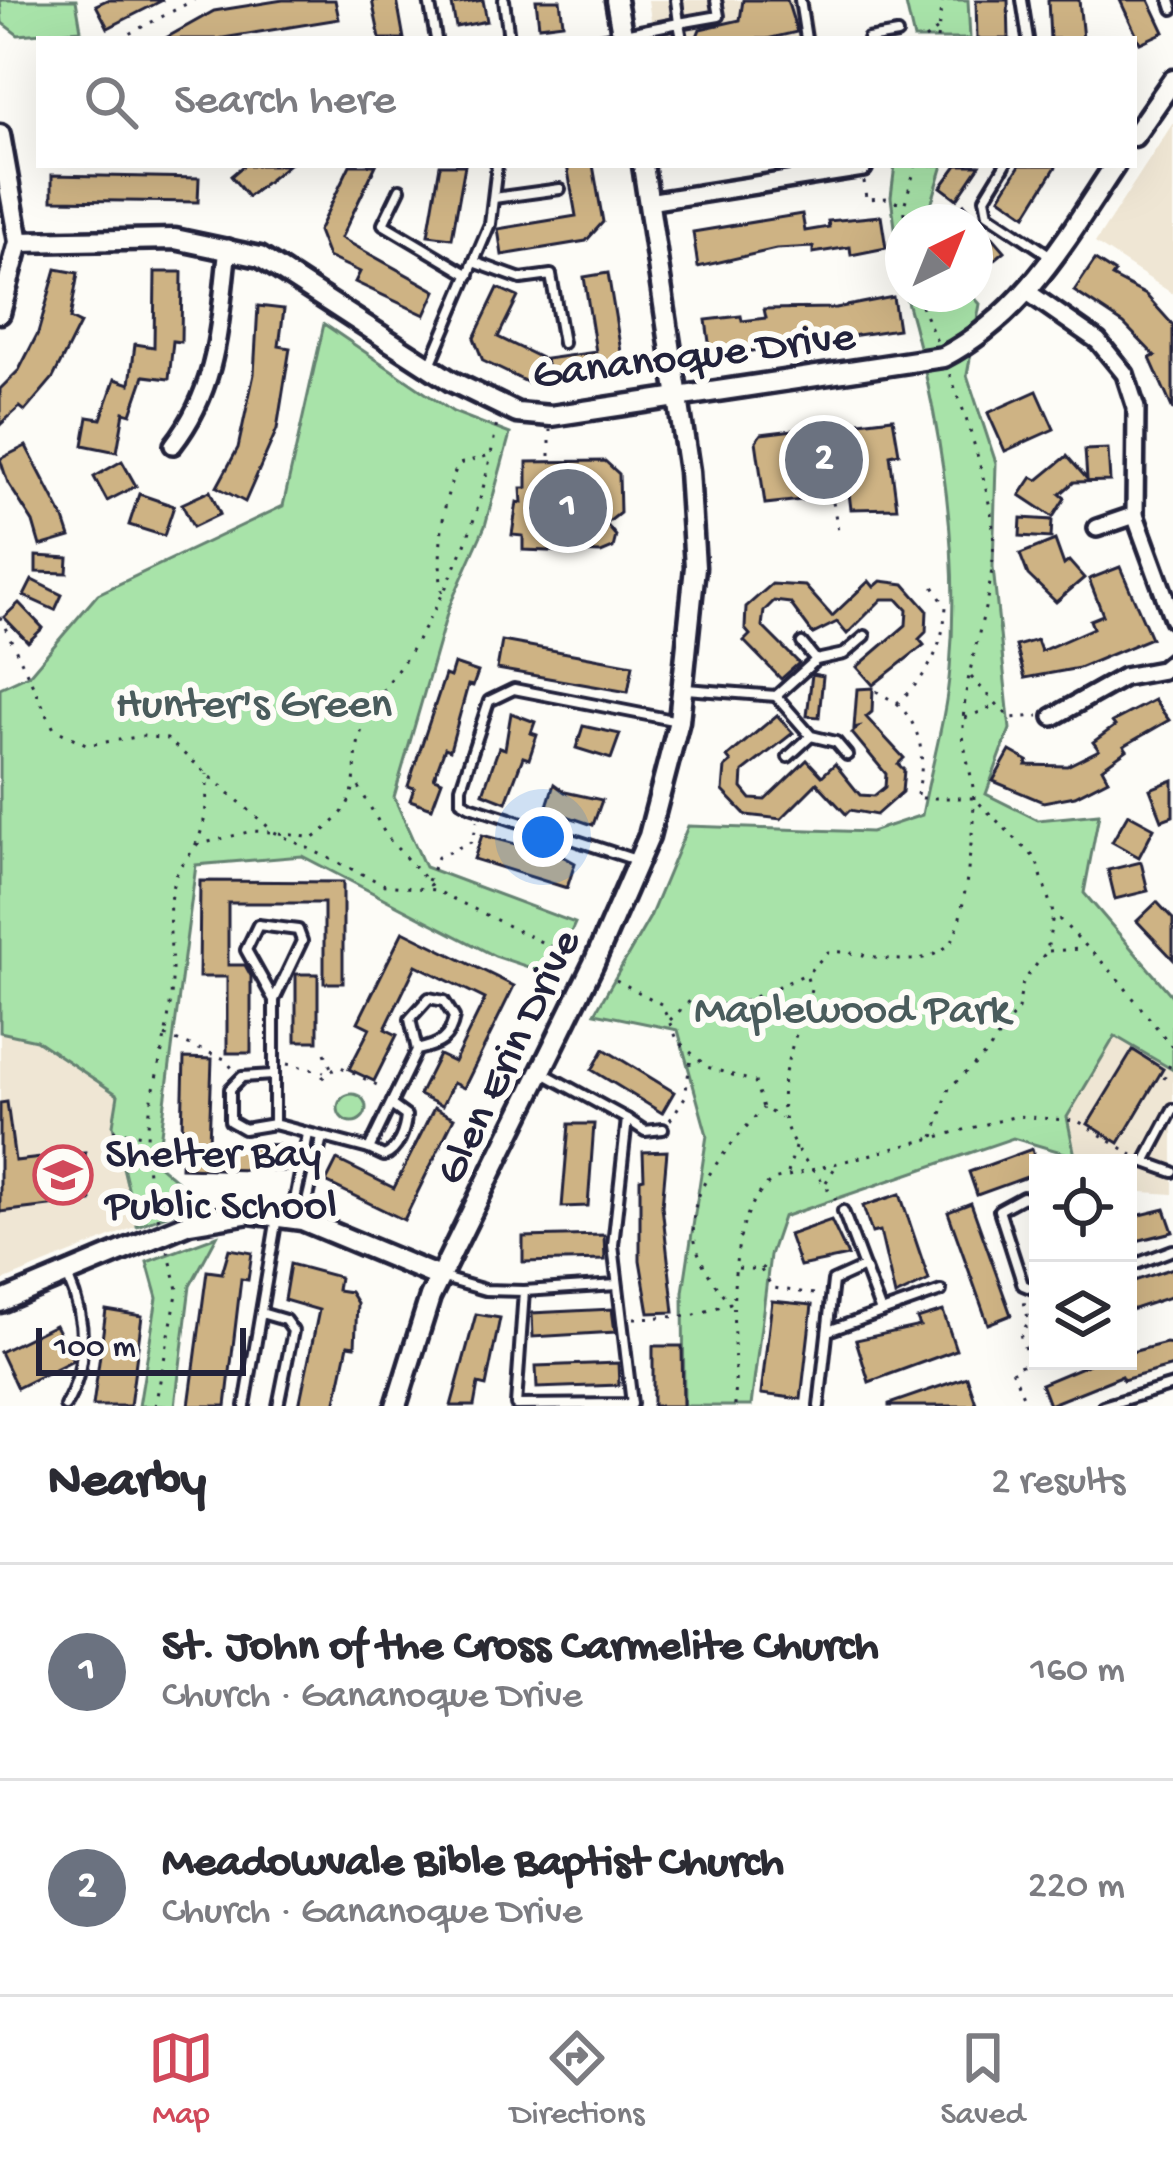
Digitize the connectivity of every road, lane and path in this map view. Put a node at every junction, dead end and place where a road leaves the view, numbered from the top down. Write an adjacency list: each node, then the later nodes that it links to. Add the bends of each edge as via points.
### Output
1 (194, 0): 15 (path)
2 (428, 0): 16 (lane)
3 (504, 0): 17 (lane)
4 (616, 0): 18 (street)
5 (676, 0): 12 (lane)
6 (716, 0): 12 (lane, via 719,16)
7 (800, 0): 21 (lane)
8 (942, 0): 13 (path)
9 (1022, 0): 25 (lane)
10 (1170, 0): 11 (lane)
11 (1173, 9)
12 (679, 23): 19 (lane); 20 (lane)
13 (939, 28): 23 (path); 24 (path)
14 (897, 34): 22 (lane)
15 (125, 36)
16 (435, 36)
17 (509, 36)
18 (622, 36)
19 (626, 36)
20 (681, 36)
21 (806, 36)
22 (885, 36)
23 (929, 36)
24 (938, 36)
25 (1028, 36)
26 (1173, 80): 27 (street)
27 (1137, 132)
28 (0, 135): 41 (street)
29 (497, 168): 37 (lane)
30 (644, 168): 38 (street, Glen Erin Drive)
31 (915, 168): 40 (path)
32 (1003, 168): 43 (lane, via 985,198 988,214)
33 (1113, 168): 43 (street, Gananoque Drive)
34 (863, 169): 38 (street); 39 (path, via 866,199)
35 (400, 189): 45 (lane, via 383,224)
36 (560, 189): 37 (lane)
37 (494, 198): 44 (lane)
38 (648, 202): 52 (street, Glen Erin Drive)
39 (900, 204)
40 (905, 204)
41 (20, 242): 42 (street, Gananoque Drive, via 175,239); 48 (street)
42 (228, 248): 51 (street, Gananoque Drive, via 260,256); 55 (street, via 200,410)
43 (1053, 257): 46 (street, Gananoque Drive)
44 (474, 262): 45 (lane); 49 (lane, via 521,279 551,275)
45 (469, 275): 51 (lane)
46 (1030, 293): 50 (street, Gananoque Drive); 59 (street, via 1098,341 1125,374 1136,408)
47 (924, 312): 50 (path)
48 (0, 313)
49 (563, 343)
50 (943, 357): 52 (street, Gananoque Drive); 70 (path, via 991,515 991,577)
51 (429, 366): 53 (street, Gananoque Drive)
52 (677, 399): 54 (street, Gananoque Drive); 71 (street, Glen Erin Drive, via 695,567)
53 (500, 408): 54 (street, Gananoque Drive); 56 (path)
54 (551, 416): 57 (path)
55 (173, 445)
56 (491, 455): 63 (path, via 472,538); 63 (path, via 459,464 446,485)
57 (550, 456)
58 (829, 478): 61 (path)
59 (1135, 515): 60 (street); 65 (street)
60 (1097, 528)
61 (838, 531)
62 (931, 583): 74 (path, via 946,607 936,657)
63 (442, 593): 83 (path, via 364,723)
64 (0, 617): 82 (path, via 66,739 166,739)
65 (1173, 619)
66 (865, 636): 68 (lane, via 844,654)
67 (802, 644): 68 (lane)
68 (816, 660): 73 (lane)
69 (1173, 661): 76 (street, via 1124,677)
70 (969, 674): 75 (path); 77 (path)
71 (685, 688): 73 (lane); 78 (street, Glen Erin Drive)
72 (876, 691): 74 (path)
73 (776, 696): 79 (lane)
74 (897, 703): 84 (path, via 920,743 916,798)
75 (996, 706): 76 (path, via 1010,718); 77 (path)
76 (1053, 717)
77 (963, 718): 84 (path)
78 (679, 722): 85 (lane, via 514,689 499,694 489,701 460,787 461,801); 88 (street, Glen Erin Drive)
79 (811, 736): 80 (lane, via 836,742); 81 (lane)
80 (848, 755)
81 (788, 757)
82 (207, 772): 86 (path); 87 (path)
83 (358, 785): 86 (path, via 335,823 314,838); 89 (path, via 387,837)
84 (974, 798): 91 (path, via 1036,859); 95 (path, via 951,943 910,959 828,952)
85 (479, 809): 88 (lane); 89 (path, via 473,841 438,856)
86 (274, 832): 87 (path); 90 (path, via 386,885)
87 (195, 845): 99 (path, via 170,902)
88 (638, 861): 106 (street, Glen Erin Drive)
89 (428, 883): 90 (path)
90 (434, 890): 94 (path)
91 (1053, 913): 92 (path); 93 (path)
92 (1083, 949): 93 (path); 100 (path, via 1114,974)
93 (1047, 951): 123 (path, via 987,1053 950,1088)
94 (566, 954)
95 (806, 975): 98 (path, via 732,1007 692,999); 116 (path, via 811,989 779,1087)
96 (616, 980): 98 (path, via 661,1004)
97 (274, 1000): 97 (lane, via 302,941 298,930 258,925 246,950); 105 (lane)
98 (669, 1022): 103 (path)
99 (164, 1036): 109 (path, via 225,1059); 121 (path)
100 (1173, 1048)
101 (417, 1050): 101 (lane, via 451,1033 454,1017 444,1001 429,998 417,1007 410,1033); 111 (lane)
102 (325, 1053): 107 (path)
103 (691, 1055): 113 (path, via 755,1082); 118 (path, via 685,1097)
104 (1173, 1057): 110 (path)
105 (273, 1060): 107 (path); 108 (lane)
106 (542, 1072): 115 (lane); 142 (street, Glen Erin Drive)
107 (326, 1073): 111 (path, via 339,1066)
108 (273, 1075): 109 (lane); 117 (lane)
109 (242, 1077): 117 (lane, via 230,1089 230,1121 244,1130)
110 (1163, 1079)
111 (396, 1094): 112 (lane)
112 (391, 1105): 125 (lane); 125 (lane, via 406,1116 405,1128 392,1153)
113 (763, 1108): 116 (path); 150 (path, via 705,1180 692,1224 696,1258)
114 (1173, 1109): 126 (lane)
115 (627, 1119): 118 (lane, via 645,1131); 144 (lane, via 613,1245)
116 (783, 1119): 124 (path)
117 (274, 1124): 120 (lane)
118 (663, 1129)
119 (113, 1130): 121 (path)
120 (308, 1134): 122 (lane); 134 (lane)
121 (144, 1136): 135 (path, via 149,1192)
122 (322, 1138): 125 (lane); 134 (lane)
123 (934, 1140): 126 (path, via 1017,1116 1078,1120); 127 (path)
124 (795, 1146): 128 (path); 130 (path)
125 (369, 1148)
126 (1145, 1162): 129 (lane)
127 (836, 1166): 128 (path); 131 (path)
128 (812, 1169): 130 (path); 131 (path)
129 (1173, 1172)
130 (788, 1175): 140 (path, via 762,1188)
131 (825, 1184): 133 (path)
132 (1029, 1199): 145 (lane, via 999,1210)
133 (843, 1211): 139 (lane)
134 (290, 1218): 135 (street, via 219,1216); 142 (street); 153 (lane)
135 (164, 1232): 143 (street); 163 (path, via 178,1289)
136 (1173, 1250): 138 (lane)
137 (768, 1259): 141 (path)
138 (1137, 1264)
139 (864, 1267): 148 (lane, via 833,1281); 152 (lane)
140 (736, 1268): 141 (path); 150 (path)
141 (761, 1270): 148 (path, via 773,1288)
142 (440, 1277): 146 (lane); 166 (street, Glen Erin Drive)
143 (68, 1278): 149 (street); 162 (lane, via 82,1310 80,1381)
144 (617, 1285): 146 (lane); 154 (lane)
145 (1029, 1288)
146 (524, 1291): 167 (lane)
147 (941, 1292): 152 (lane)
148 (832, 1297): 157 (lane)
149 (0, 1302)
150 (730, 1303): 151 (path); 155 (path)
151 (715, 1312): 154 (path); 155 (path)
152 (881, 1312): 157 (lane)
153 (261, 1313): 164 (lane); 165 (lane, via 285,1319 292,1331)
154 (626, 1318): 161 (lane)
155 (732, 1319): 168 (path)
156 (1029, 1322): 159 (path, via 1019,1334)
157 (828, 1331): 169 (lane)
158 (1029, 1363): 170 (path, via 1012,1370)
159 (1029, 1363)
160 (1173, 1385): 171 (lane)
161 (632, 1405): 167 (lane)
162 (65, 1406)
163 (155, 1406)
164 (245, 1406)
165 (278, 1406)
166 (396, 1406)
167 (516, 1406)
168 (735, 1406)
169 (819, 1406)
170 (1027, 1406)
171 (1103, 1406)

